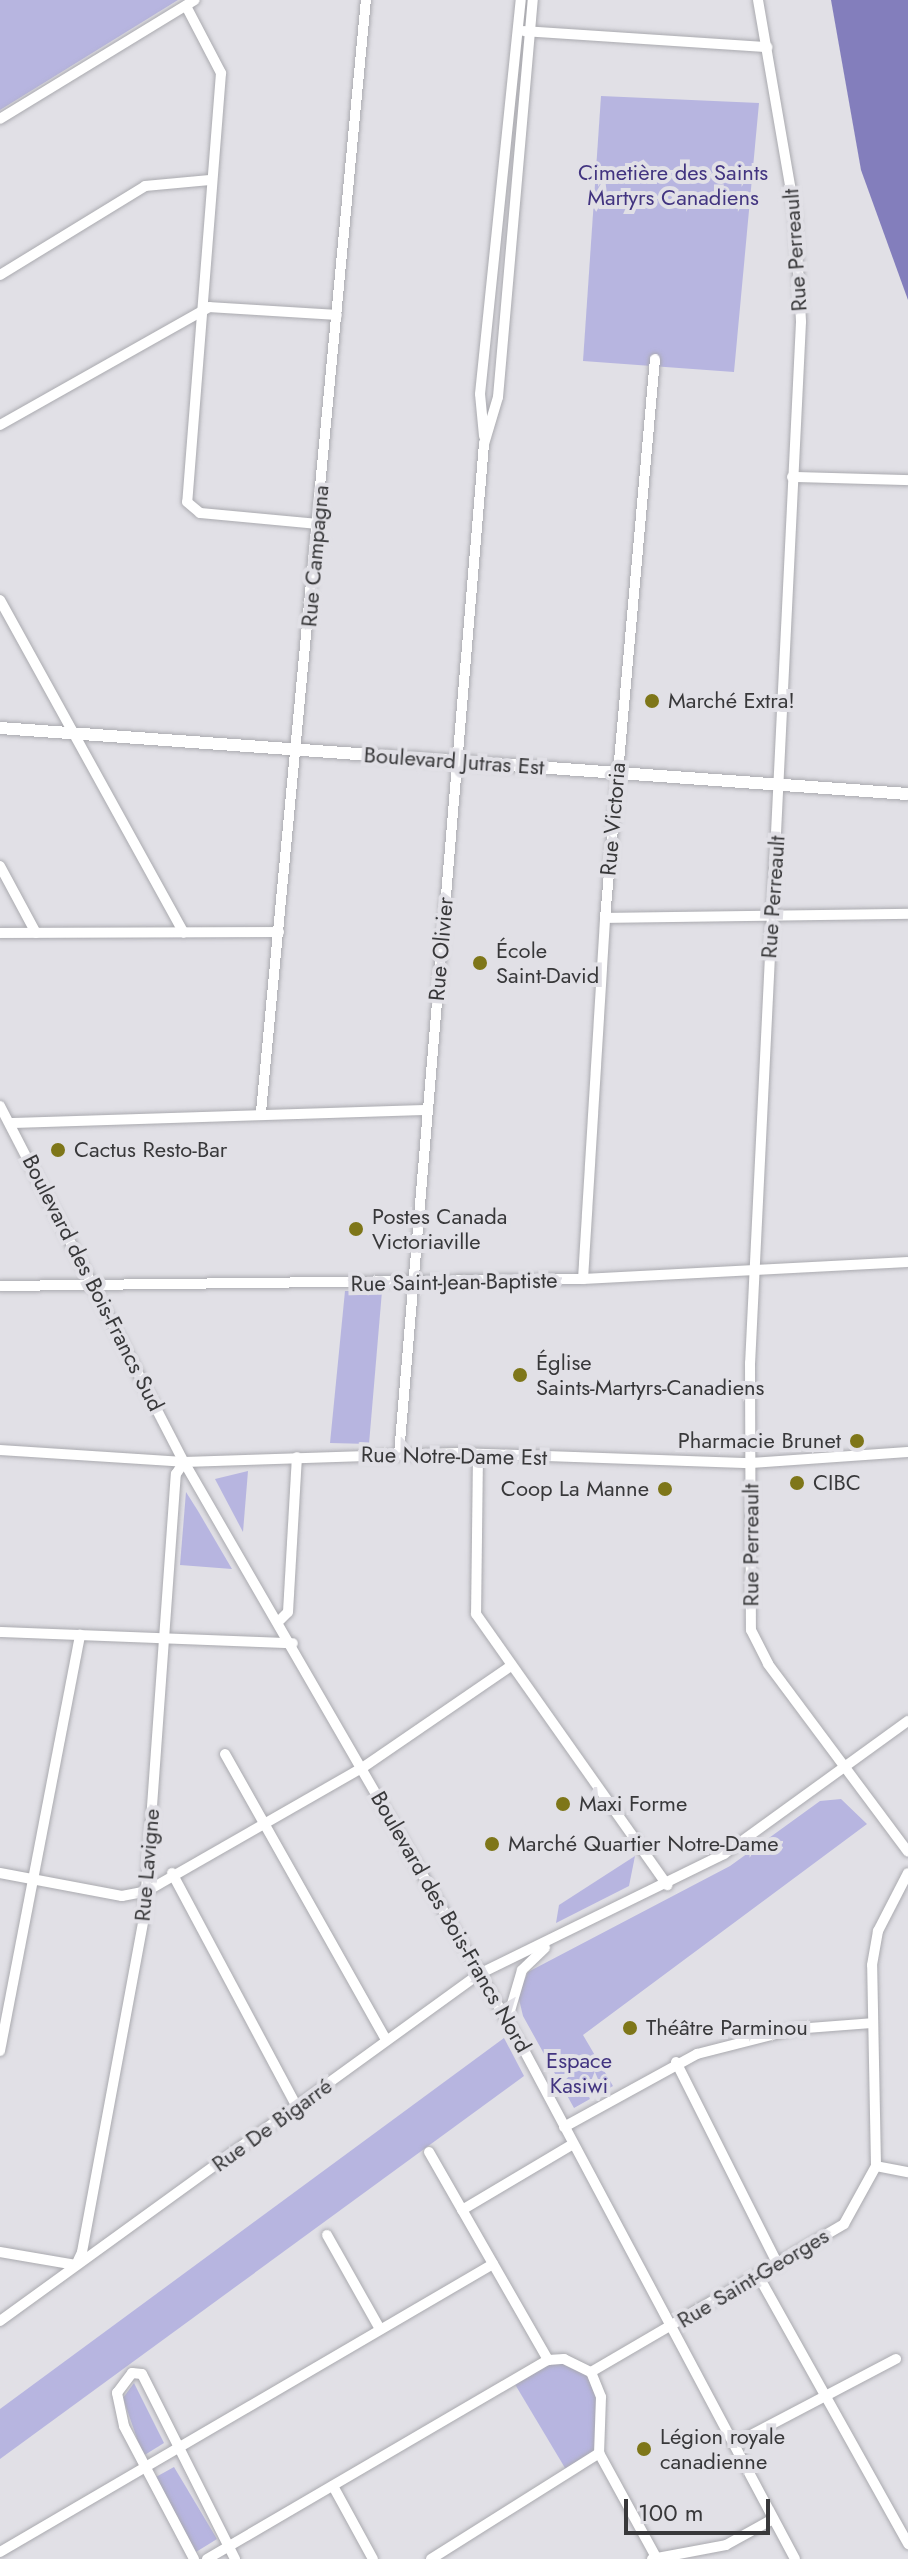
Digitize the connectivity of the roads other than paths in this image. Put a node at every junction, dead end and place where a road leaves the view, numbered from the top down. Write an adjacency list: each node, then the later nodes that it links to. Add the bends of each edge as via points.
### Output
1 (366, 0): 13 (street, Rue Campagna)
2 (521, 0): 6 (street, Rue Olivier)
3 (533, 0): 7 (street, Rue Olivier)
4 (758, 0): 8 (street, Rue Perreault)
5 (190, 3): 9 (street); 10 (street, via 220,61)
6 (518, 30): 7 (street); 16 (street, Rue Olivier, via 480,394)
7 (530, 31): 8 (street); 16 (street, Rue Olivier, via 498,397)
8 (767, 47): 17 (street, Rue Perreault, via 799,247)
9 (0, 119)
10 (210, 180): 11 (street, via 145,186); 12 (street)
11 (0, 275)
12 (198, 315): 13 (street, via 225,304); 15 (street); 19 (street, via 189,507)
13 (337, 315): 19 (street, Rue Campagna)
14 (655, 359): 25 (street, Rue Victoria)
15 (0, 425)
16 (484, 444): 24 (street, Rue Olivier)
17 (792, 477): 18 (street); 26 (street, Rue Perreault)
18 (908, 480)
19 (318, 524): 23 (street, Rue Campagna)
20 (0, 600): 22 (street)
21 (0, 728): 22 (main road, Boulevard Jutras Est)
22 (73, 732): 23 (main road, Boulevard Jutras Est); 35 (street)
23 (297, 749): 24 (main road, Boulevard Jutras Est); 32 (street, Rue Campagna)
24 (457, 761): 25 (main road, Boulevard Jutras Est); 37 (street, Rue Olivier)
25 (617, 773): 26 (main road, Boulevard Jutras Est); 31 (street, Rue Victoria)
26 (781, 785): 27 (main road, Boulevard Jutras Est); 30 (street, Rue Perreault)
27 (908, 794)
28 (0, 866): 34 (street)
29 (908, 914): 30 (street)
30 (771, 915): 31 (street); 41 (street, Rue Perreault)
31 (605, 918): 42 (street, Rue Victoria)
32 (279, 932): 35 (street); 38 (street, Rue Campagna)
33 (0, 933): 34 (street)
34 (36, 933): 35 (street)
35 (184, 933)
36 (0, 1106): 39 (street, Boulevard des Bois-Francs Sud)
37 (427, 1110): 38 (street); 43 (street, Rue Olivier)
38 (261, 1112): 39 (street)
39 (10, 1123): 44 (street, Boulevard des Bois-Francs Sud)
40 (908, 1262): 41 (street, Rue Saint-Jean-Baptiste)
41 (754, 1273): 42 (street, Rue Saint-Jean-Baptiste); 52 (street, Rue Perreault)
42 (583, 1279): 43 (street, Rue Saint-Jean-Baptiste)
43 (413, 1281): 44 (street, Rue Saint-Jean-Baptiste); 48 (street, Rue Olivier)
44 (96, 1285): 45 (street, Rue Saint-Jean-Baptiste); 51 (street, Boulevard des Bois-Francs Sud)
45 (0, 1286)
46 (0, 1450): 51 (street, Rue Notre-Dame Est)
47 (908, 1452): 52 (street, Rue Notre-Dame Est)
48 (399, 1454): 49 (street, Rue Notre-Dame Est); 50 (street, Rue Notre-Dame Est)
49 (478, 1454): 52 (street, Rue Notre-Dame Est); 58 (street, via 471,1590 476,1614)
50 (297, 1457): 51 (street, Rue Notre-Dame Est); 53 (street, via 288,1612)
51 (184, 1462): 53 (street, Boulevard des Bois-Francs Nord); 56 (street, Rue Lavigne, via 176,1474)
52 (751, 1463): 62 (street, Rue Perreault, via 753,1637)
53 (280, 1620): 57 (street, Boulevard des Bois-Francs Nord)
54 (0, 1632): 55 (street)
55 (80, 1635): 56 (street); 68 (street)
56 (165, 1639): 57 (street); 70 (street, Rue Lavigne)
57 (293, 1643): 61 (street, Boulevard des Bois-Francs Nord)
58 (508, 1668): 61 (street); 69 (street)
59 (908, 1721): 62 (street, Rue De Bigarré)
60 (225, 1754): 63 (street)
61 (362, 1768): 63 (street); 72 (street, Boulevard des Bois-Francs Nord)
62 (844, 1769): 64 (street, Rue Perreault); 69 (street, Rue De Bigarré)
63 (265, 1822): 66 (street); 75 (street)
64 (908, 1852)
65 (0, 1873): 68 (street)
66 (172, 1873): 70 (street); 78 (street)
67 (908, 1873): 74 (street, via 878,1931)
68 (33, 1879): 70 (street, via 122,1896); 76 (street)
69 (667, 1885): 71 (street, Rue De Bigarré)
70 (147, 1891): 88 (street, Rue Lavigne)
71 (551, 1942): 72 (street, Rue De Bigarré); 73 (street, Rue De Bigarré, via 522,1970)
72 (479, 1974): 73 (street, Boulevard des Bois-Francs Nord); 75 (street, Rue De Bigarré)
73 (507, 2021): 79 (street, Boulevard des Bois-Francs Nord)
74 (873, 2023): 77 (street, via 748,2038); 82 (street)
75 (386, 2040): 78 (street, Rue De Bigarré)
76 (0, 2051)
77 (676, 2062): 79 (street); 89 (street)
78 (297, 2107): 88 (street, Rue De Bigarré)
79 (564, 2127): 80 (street, Boulevard des Bois-Francs Nord)
80 (573, 2144): 84 (street); 92 (street, Boulevard des Bois-Francs Nord)
81 (429, 2152): 84 (street)
82 (876, 2166): 83 (street); 89 (street, Rue Saint-Georges, via 844,2224)
83 (908, 2172)
84 (462, 2210): 87 (street)
85 (327, 2235): 93 (street)
86 (0, 2252): 88 (street)
87 (493, 2264): 93 (street); 95 (street)
88 (76, 2265): 91 (street, Rue De Bigarré)
89 (778, 2265): 90 (street, Rue Saint-Georges)
90 (759, 2277): 92 (street, Rue Saint-Georges); 97 (street)
91 (0, 2321)
92 (672, 2327): 96 (street, Rue Saint-Georges); 98 (street, Boulevard des Bois-Francs Nord)
93 (380, 2329): 99 (street)
94 (896, 2359): 97 (street)
95 (548, 2360): 96 (street, via 564,2359); 102 (street)
96 (591, 2372): 100 (street, via 601,2397)
97 (826, 2398): 98 (street); 104 (street)
98 (734, 2444): 103 (street, Boulevard des Bois-Francs Nord)
99 (175, 2451): 101 (street); 101 (street, via 142,2374 132,2373 117,2393); 105 (street)
100 (599, 2453): 107 (street); 112 (street)
101 (143, 2469): 106 (street); 108 (street)
102 (333, 2486): 105 (street); 111 (street)
103 (773, 2519): 107 (street, via 726,2545); 113 (street, Boulevard des Bois-Francs Nord)
104 (908, 2544)
105 (228, 2547): 109 (street); 110 (street)
106 (0, 2552)
107 (654, 2558)
108 (194, 2559)
109 (207, 2559)
110 (235, 2559)
111 (373, 2559)
112 (431, 2559)
113 (795, 2559)

